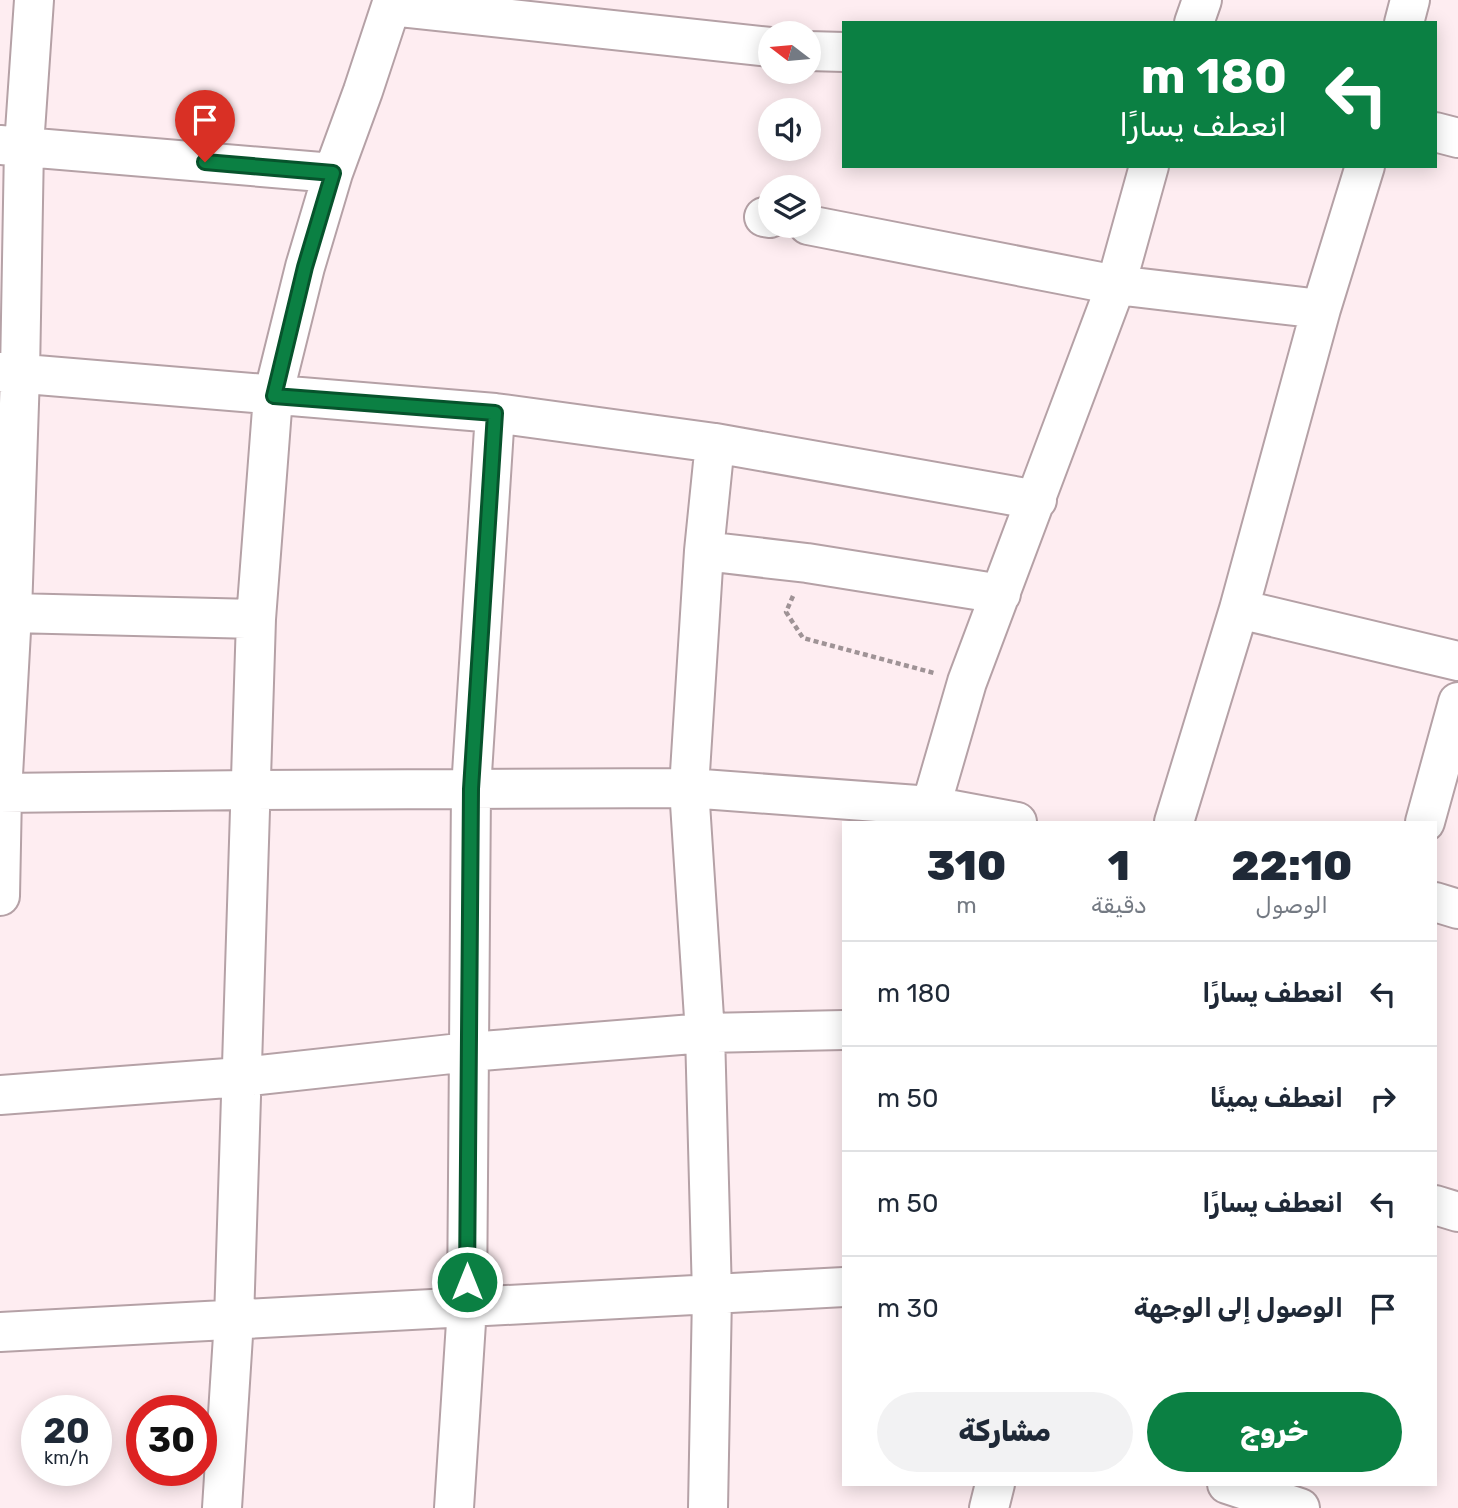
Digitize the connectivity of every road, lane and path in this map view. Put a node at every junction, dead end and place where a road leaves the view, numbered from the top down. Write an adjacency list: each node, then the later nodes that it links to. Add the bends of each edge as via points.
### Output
1 (34, 0): 12 (street)
2 (1202, 0): 5 (street)
3 (1410, 0): 6 (street)
4 (392, 3): 7 (street); 15 (street)
5 (1195, 21)
6 (1405, 21)
7 (758, 46)
8 (821, 51): 9 (street)
9 (842, 52)
10 (1437, 133): 11 (street)
11 (1458, 138)
12 (12, 146): 15 (street); 19 (street)
13 (1148, 168): 17 (street)
14 (1363, 168): 18 (street)
15 (333, 173): 20 (street)
16 (821, 228): 17 (street)
17 (1116, 285): 18 (street); 23 (street)
18 (1321, 309): 27 (street)
19 (10, 373): 20 (street); 28 (street)
20 (274, 396): 21 (street); 29 (street)
21 (495, 413): 22 (street); 34 (street)
22 (715, 443): 23 (street); 24 (street)
23 (1037, 500): 26 (street)
24 (704, 551): 25 (street); 33 (street)
25 (807, 563): 26 (street); 31 (path, via 786,612 803,638)
26 (1001, 594): 31 (street)
27 (1239, 609): 30 (street); 38 (street)
28 (12, 613): 29 (street); 36 (street)
29 (256, 619): 35 (street)
30 (1458, 661)
31 (967, 682): 37 (street)
32 (1458, 702): 40 (street)
33 (689, 788): 34 (street); 37 (street); 45 (street)
34 (471, 789): 35 (street); 46 (street)
35 (251, 790): 36 (street); 47 (street)
36 (1, 793): 41 (street)
37 (930, 814): 39 (street)
38 (1184, 820)
39 (1006, 821)
40 (1425, 821)
41 (0, 896)
42 (1437, 903): 43 (street)
43 (1458, 909)
44 (842, 1030): 45 (street)
45 (705, 1033): 46 (street); 52 (street)
46 (469, 1052): 47 (street); 53 (street)
47 (242, 1077): 48 (street); 54 (street)
48 (0, 1096)
49 (1437, 1206): 50 (street)
50 (1458, 1212)
51 (842, 1287): 52 (street)
52 (712, 1295): 53 (street); 60 (street)
53 (467, 1307): 54 (street); 59 (street)
54 (234, 1320): 55 (street); 58 (street)
55 (0, 1332)
56 (994, 1486): 61 (street)
57 (1233, 1486): 62 (street)
58 (222, 1508)
59 (454, 1508)
60 (708, 1508)
61 (989, 1508)
62 (1300, 1508)

